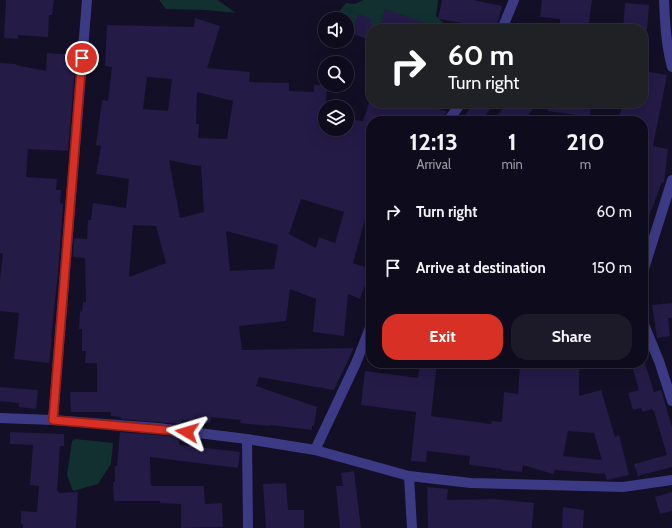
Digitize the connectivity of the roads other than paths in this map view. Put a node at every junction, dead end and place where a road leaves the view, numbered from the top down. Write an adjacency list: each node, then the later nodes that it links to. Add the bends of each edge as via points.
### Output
1 (87, 0): 12 (street)
2 (514, 0): 4 (street)
3 (664, 0): 5 (street, via 668,53)
4 (504, 24)
5 (672, 67)
6 (672, 180): 7 (street)
7 (648, 256)
8 (648, 333): 10 (street)
9 (366, 337): 14 (street)
10 (672, 401)
11 (0, 418): 12 (street)
12 (53, 420): 13 (street, via 158,428)
13 (247, 439): 14 (street); 17 (street)
14 (315, 450): 15 (street)
15 (409, 476): 16 (street, via 471,483 615,487); 18 (street)
16 (672, 480)
17 (248, 528)
18 (412, 528)

